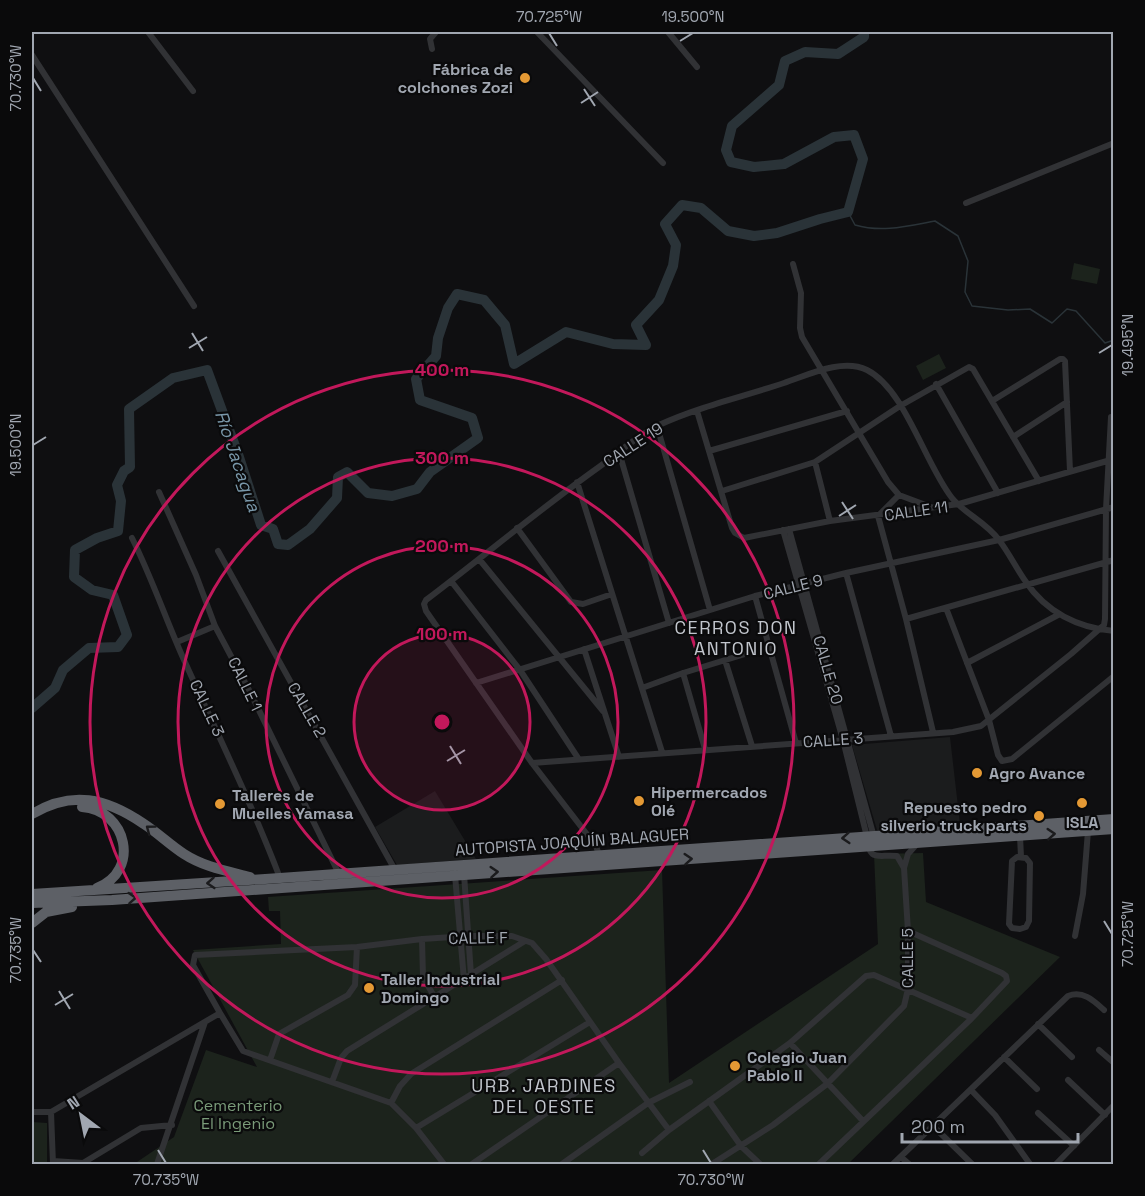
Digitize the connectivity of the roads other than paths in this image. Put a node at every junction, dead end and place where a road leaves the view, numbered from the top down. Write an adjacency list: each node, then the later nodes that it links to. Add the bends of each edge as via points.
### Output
1 (148, 32): 8 (street)
2 (436, 32): 5 (street, via 430,39)
3 (537, 32): 10 (street)
4 (668, 32): 7 (street)
5 (432, 49)
6 (32, 55): 13 (street)
7 (697, 67)
8 (193, 91)
9 (1113, 143): 11 (street)
10 (663, 163)
11 (966, 203)
12 (793, 264): 14 (street, via 801,293 800,332)
13 (194, 306)
14 (822, 371): 18 (street, CALLE 19, via 855,366 869,371); 19 (street, CALLE 19); 20 (street)
15 (936, 384): 16 (street, via 964,368 973,369); 18 (street); 34 (street)
16 (992, 401): 17 (street, via 1060,359 1065,361); 24 (street)
17 (1067, 402): 24 (street); 29 (street)
18 (900, 406): 23 (street); 36 (street, CALLE 19, via 950,495)
19 (696, 411): 22 (street, CALLE 19); 25 (street, CALLE 11)
20 (846, 411): 23 (street); 25 (street)
21 (1111, 417): 27 (street)
22 (657, 426): 26 (street, CALLE 19); 56 (street)
23 (859, 432): 28 (street); 35 (street, via 880,471)
24 (1013, 437): 30 (street)
25 (709, 451): 32 (street, CALLE 11)
26 (619, 452): 31 (street, CALLE 19); 59 (street)
27 (1111, 460): 29 (street, CALLE 11); 38 (street)
28 (815, 462): 32 (street); 40 (street)
29 (1070, 471): 30 (street, CALLE 11)
30 (1039, 481): 34 (street, CALLE 11)
31 (577, 482): 41 (street, CALLE 19); 53 (street)
32 (722, 491): 42 (street, CALLE 11, via 738,536)
33 (159, 492): 60 (street, CALLE 1)
34 (998, 493): 36 (street, CALLE 11)
35 (899, 495): 37 (street); 39 (street)
36 (959, 504): 37 (street, CALLE 11); 44 (street, CALLE 19)
37 (935, 508): 39 (street, CALLE 11)
38 (1110, 508): 44 (street, CALLE 9); 47 (street)
39 (878, 516): 40 (street, CALLE 11); 48 (street)
40 (830, 521): 42 (street, CALLE 11)
41 (517, 528): 46 (street, CALLE 19); 53 (street, via 571,602 583,604)
42 (786, 530): 51 (street, CALLE 20)
43 (132, 538): 64 (street, CALLE 3)
44 (999, 540): 48 (street, CALLE 9); 52 (street, CALLE 19)
45 (218, 551): 100 (street, CALLE 2)
46 (479, 559): 50 (street, CALLE 19); 67 (street)
47 (1110, 561): 52 (street); 61 (street, via 1106,619)
48 (890, 565): 49 (street, CALLE 9); 58 (street)
49 (846, 573): 51 (street, CALLE 9); 78 (street)
50 (451, 581): 70 (street); 73 (street, CALLE 19, via 424,604)
51 (801, 584): 54 (street, CALLE 9); 79 (street, CALLE 20)
52 (1027, 585): 55 (street); 57 (street, CALLE 19)
53 (612, 594): 63 (street)
54 (755, 596): 56 (street, CALLE 9); 65 (street)
55 (946, 608): 58 (street); 69 (street)
56 (710, 610): 59 (street, CALLE 9)
57 (1058, 615): 61 (street); 69 (street)
58 (906, 619): 77 (street)
59 (669, 623): 63 (street, CALLE 9)
60 (215, 626): 64 (street); 101 (street, CALLE 1)
61 (1100, 630): 62 (street); 76 (street, CALLE 3)
62 (1113, 631)
63 (625, 636): 66 (street, CALLE 9); 74 (street)
64 (177, 642): 103 (street, CALLE 3, via 262,829)
65 (768, 647): 68 (street); 80 (street)
66 (584, 649): 67 (street, CALLE 9); 75 (street)
67 (560, 657): 70 (street, CALLE 9); 75 (street)
68 (725, 660): 71 (street); 81 (street)
69 (967, 663): 76 (street)
70 (520, 670): 73 (street, CALLE 9); 85 (street)
71 (683, 673): 74 (street); 82 (street)
72 (1113, 676): 76 (street, via 1007,761 998,755)
73 (476, 683): 86 (street)
74 (642, 688): 83 (street)
75 (603, 711): 84 (street)
76 (989, 720): 77 (street, CALLE 3, via 974,729)
77 (933, 732): 78 (street, CALLE 3)
78 (891, 736): 79 (street, CALLE 3)
79 (845, 739): 80 (street, CALLE 3); 93 (street, CALLE 20)
80 (796, 743): 81 (street, CALLE 3)
81 (753, 746): 82 (street, CALLE 3)
82 (705, 749): 83 (street, CALLE 3)
83 (662, 752): 84 (street, CALLE 3)
84 (619, 757): 85 (street, CALLE 3)
85 (578, 758): 86 (street, CALLE 3)
86 (532, 763): 96 (street)
87 (32, 814): 104 (highway, one-way to 87, via 208,866 184,854 108,803 62,801)
88 (1113, 819): 93 (highway, AUTOPISTA JOAQUÍN BALAGUER)
89 (32, 823): 105 (highway, via 55,810 76,806 94,808 113,821 123,842 123,858 112,879)
90 (1113, 829): 91 (highway, AUTOPISTA JOAQUÍN BALAGUER)
91 (1088, 831): 92 (highway, AUTOPISTA JOAQUÍN BALAGUER, one-way to 91); 112 (street)
92 (1020, 836): 94 (highway, AUTOPISTA JOAQUÍN BALAGUER); 98 (street)
93 (871, 842): 95 (highway, AUTOPISTA JOAQUÍN BALAGUER); 96 (highway, AUTOPISTA JOAQUÍN BALAGUER, one-way to 96); 97 (street, via 875,856); 102 (highway, AUTOPISTA JOAQUÍN BALAGUER, one-way to 93)
94 (918, 843): 95 (highway, AUTOPISTA JOAQUÍN BALAGUER); 99 (street, via 908,854)
95 (906, 844): 97 (highway)
96 (599, 855): 100 (highway, AUTOPISTA JOAQUÍN BALAGUER)
97 (890, 856): 99 (street, via 899,858)
98 (1021, 857): 98 (street, via 1030,863 1029,921 1020,929 1009,924 1012,861)
99 (904, 868): 110 (street, CALLE 5)
100 (395, 870): 101 (highway, AUTOPISTA JOAQUÍN BALAGUER)
101 (339, 874): 103 (highway, AUTOPISTA JOAQUÍN BALAGUER)
102 (459, 874): 107 (highway, AUTOPISTA JOAQUÍN BALAGUER, one-way to 102); 111 (street); 113 (street)
103 (280, 878): 104 (highway, AUTOPISTA JOAQUÍN BALAGUER)
104 (259, 880): 105 (highway, AUTOPISTA JOAQUÍN BALAGUER, one-way to 105)
105 (90, 890): 106 (highway, AUTOPISTA JOAQUÍN BALAGUER)
106 (32, 894)
107 (112, 900): 108 (highway, AUTOPISTA JOAQUÍN BALAGUER); 109 (highway, via 46,912)
108 (32, 903)
109 (32, 923)
110 (908, 931): 120 (street, CALLE 5); 124 (street, via 1007,978)
111 (468, 936): 113 (street, CALLE F); 115 (street, CALLE F, via 512,936); 117 (street)
112 (1075, 936)
113 (459, 937): 114 (street, CALLE F); 118 (street)
114 (422, 939): 116 (street, CALLE F); 121 (street, via 422,972)
115 (525, 941): 117 (street); 119 (street, CALLE F, via 537,948)
116 (357, 947): 123 (street, CALLE F, via 200,954 193,965); 132 (street, via 352,990 279,1034)
117 (471, 975): 118 (street)
118 (464, 980): 121 (street)
119 (562, 980): 126 (street, CALLE F); 142 (street, via 411,1074)
120 (908, 989): 124 (street); 128 (street, via 874,975 867,976); 138 (street, CALLE 5, via 899,1013)
121 (435, 998): 136 (street, via 347,1051 340,1058)
122 (1104, 1010): 127 (street, via 1089,997 1074,993)
123 (220, 1013): 125 (street); 132 (street, via 243,1051)
124 (972, 1018): 149 (street)
125 (206, 1022): 146 (street); 150 (street)
126 (590, 1022): 133 (street, CALLE F); 152 (street)
127 (1038, 1024): 130 (street); 131 (street)
128 (790, 1043): 138 (street); 141 (street)
129 (1099, 1050): 134 (street)
130 (1004, 1057): 139 (street); 140 (street)
131 (1072, 1057)
132 (270, 1060): 136 (street)
133 (619, 1063): 143 (street, CALLE F); 161 (street)
134 (1113, 1063)
135 (1068, 1080): 148 (street)
136 (332, 1082): 142 (street)
137 (690, 1082): 143 (street)
138 (827, 1084): 149 (street); 154 (street, CALLE 5)
139 (1037, 1089)
140 (971, 1090): 151 (street); 169 (street, via 995,1115)
141 (709, 1101): 153 (street); 154 (street)
142 (391, 1103): 152 (street)
143 (648, 1103): 153 (street, CALLE F); 162 (street)
144 (1113, 1105): 148 (street)
145 (32, 1112): 146 (street)
146 (51, 1112): 158 (street)
147 (1038, 1113): 155 (street)
148 (1105, 1114): 155 (street)
149 (863, 1121): 165 (street)
150 (172, 1125): 158 (street, via 141,1128 83,1163); 159 (street)
151 (933, 1126): 157 (street); 168 (street)
152 (416, 1128): 160 (street)
153 (669, 1130): 156 (street)
154 (741, 1146): 163 (street, CALLE 5); 164 (street)
155 (1074, 1146): 170 (street)
156 (642, 1153)
157 (901, 1157): 166 (street); 167 (street)
158 (53, 1162)
159 (157, 1164)
160 (444, 1164)
161 (472, 1164)
162 (561, 1164)
163 (712, 1164)
164 (760, 1164)
165 (819, 1164)
166 (893, 1164)
167 (909, 1164)
168 (972, 1164)
169 (1030, 1164)
170 (1056, 1164)

